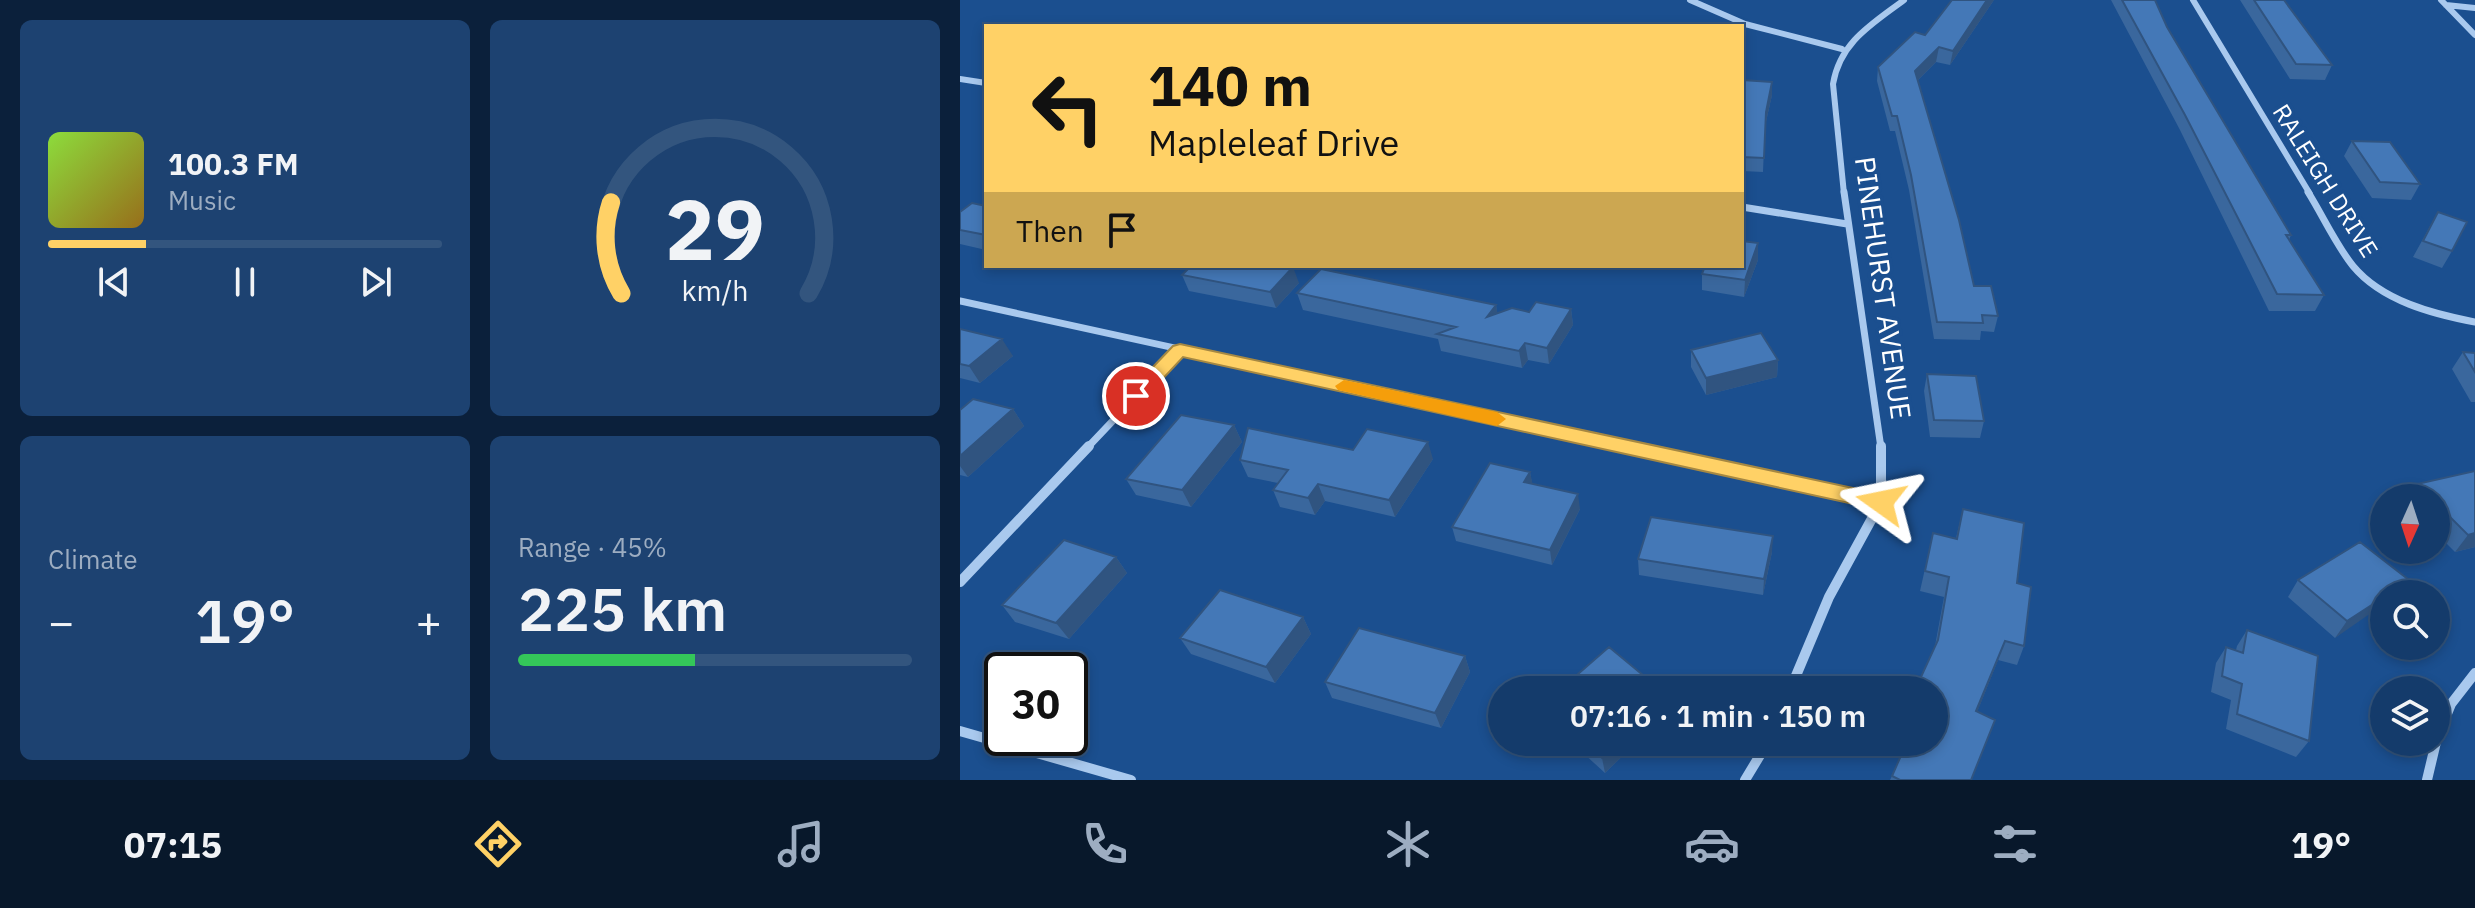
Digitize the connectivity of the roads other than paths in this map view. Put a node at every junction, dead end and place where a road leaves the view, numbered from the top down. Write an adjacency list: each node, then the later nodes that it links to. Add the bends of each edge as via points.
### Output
1 (1690, 0): 6 (street)
2 (1904, 0): 9 (street)
3 (2193, 0): 15 (street, RALEIGH DRIVE, via 2353,266 2405,303)
4 (2443, 3): 5 (street); 8 (street)
5 (2475, 8)
6 (1740, 24)
7 (1744, 25): 9 (street)
8 (2475, 35)
9 (1842, 49): 13 (street, PINEHURST AVENUE, via 1833,84)
10 (960, 79): 11 (street)
11 (984, 83)
12 (1744, 207): 13 (street)
13 (1847, 224): 17 (street, PINEHURST AVENUE, via 1881,441)
14 (960, 301): 16 (street)
15 (2475, 322)
16 (1180, 350): 17 (street); 18 (street)
17 (1881, 502): 20 (street, PINEHURST AVENUE, via 1829,597)
18 (960, 582)
19 (2475, 673): 21 (street)
20 (1796, 676)
21 (2450, 707)
22 (960, 731): 25 (street)
23 (1760, 756): 26 (street)
24 (2433, 756): 27 (street)
25 (1131, 780)
26 (1745, 780)
27 (2427, 780)

